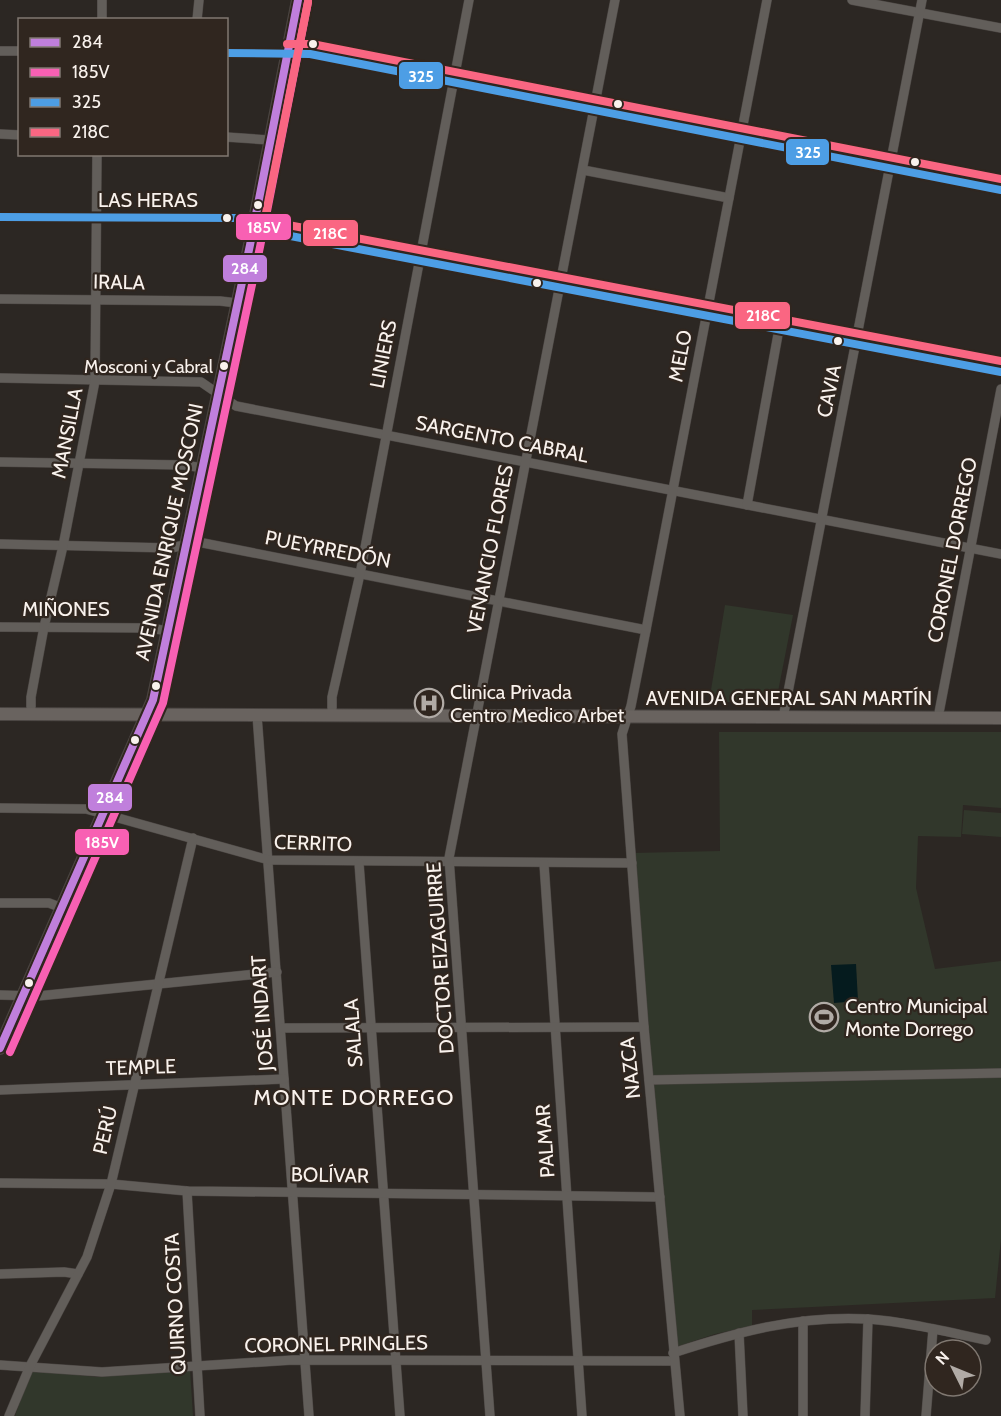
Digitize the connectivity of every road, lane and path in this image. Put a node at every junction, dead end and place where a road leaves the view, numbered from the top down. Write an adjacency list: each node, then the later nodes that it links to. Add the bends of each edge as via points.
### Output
1 (102, 0): 10 (street)
2 (199, 0): 11 (street)
3 (298, 0): 16 (main road, AVENIDA ENRIQUE MOSCONI)
4 (469, 0): 17 (street, LINIERS)
5 (615, 0): 18 (street, VENANCIO FLORES)
6 (767, 0): 22 (street, MELO)
7 (852, 0): 9 (street)
8 (922, 0): 9 (street, CAVIA)
9 (919, 13): 12 (street); 25 (street, CAVIA)
10 (102, 18)
11 (197, 18)
12 (1001, 28)
13 (0, 51): 14 (street)
14 (18, 51)
15 (228, 53): 16 (street)
16 (286, 54): 17 (street, via 310,54); 23 (main road, AVENIDA ENRIQUE MOSCONI)
17 (452, 82): 18 (street); 32 (street, LINIERS)
18 (595, 109): 22 (street); 26 (street, VENANCIO FLORES)
19 (0, 135): 20 (street)
20 (18, 135)
21 (228, 137): 23 (street)
22 (741, 138): 25 (street); 28 (street, MELO)
23 (269, 140): 31 (main road, AVENIDA ENRIQUE MOSCONI)
24 (97, 156): 30 (street, MANSILLA)
25 (890, 167): 27 (street); 39 (street, CAVIA)
26 (584, 170): 28 (street); 33 (street, VENANCIO FLORES)
27 (1001, 190)
28 (729, 198): 37 (street, MELO)
29 (0, 217): 30 (street, LAS HERAS)
30 (98, 219): 31 (street, LAS HERAS, via 237,218); 35 (street, MANSILLA)
31 (253, 225): 32 (street, LAS HERAS, via 280,234); 36 (main road, AVENIDA ENRIQUE MOSCONI)
32 (420, 259): 33 (street, LAS HERAS); 45 (street, LINIERS)
33 (560, 286): 37 (street, LAS HERAS); 46 (street, VENANCIO FLORES)
34 (0, 299): 35 (street, IRALA)
35 (97, 299): 36 (street, IRALA); 42 (street, MANSILLA)
36 (237, 303): 44 (main road, AVENIDA ENRIQUE MOSCONI)
37 (706, 315): 38 (street, LAS HERAS); 50 (street, MELO)
38 (779, 329): 39 (street, LAS HERAS); 51 (street)
39 (856, 344): 40 (street, LAS HERAS); 52 (street, CAVIA)
40 (1001, 372)
41 (0, 378): 42 (street, SARGENTO CABRAL)
42 (95, 381): 44 (street, SARGENTO CABRAL, via 201,382); 48 (street, MANSILLA)
43 (1001, 389): 56 (street, CORONEL DORREGO)
44 (218, 392): 45 (street, SARGENTO CABRAL, via 236,406); 49 (main road, AVENIDA ENRIQUE MOSCONI)
45 (385, 435): 46 (street, SARGENTO CABRAL); 58 (street, LINIERS)
46 (526, 461): 50 (street, SARGENTO CABRAL); 59 (street, VENANCIO FLORES)
47 (0, 462): 48 (street)
48 (79, 464): 49 (street); 55 (street, MANSILLA)
49 (202, 468): 54 (main road, AVENIDA ENRIQUE MOSCONI)
50 (673, 491): 51 (street, SARGENTO CABRAL); 62 (street, MELO)
51 (747, 505): 52 (street, SARGENTO CABRAL)
52 (820, 520): 56 (street, SARGENTO CABRAL); 71 (street, CAVIA)
53 (0, 544): 55 (street, PUEYRREDÓN)
54 (186, 545): 55 (street, PUEYRREDÓN); 58 (street, PUEYRREDÓN, via 198,542); 63 (main road, AVENIDA ENRIQUE MOSCONI)
55 (63, 546): 61 (street, MANSILLA)
56 (971, 548): 57 (street, SARGENTO CABRAL); 72 (street, CORONEL DORREGO)
57 (1001, 554)
58 (360, 574): 59 (street, PUEYRREDÓN); 68 (street, LINIERS, via 332,697)
59 (497, 600): 62 (street, PUEYRREDÓN); 69 (street, VENANCIO FLORES)
60 (0, 627): 61 (street, MIÑONES)
61 (44, 627): 63 (street, MIÑONES); 65 (street, MANSILLA)
62 (646, 630): 70 (street, MELO)
63 (168, 631): 66 (main road, AVENIDA ENRIQUE MOSCONI)
64 (0, 714): 65 (main road, AVENIDA GENERAL SAN MARTÍN)
65 (31, 714): 66 (main road, AVENIDA GENERAL SAN MARTÍN)
66 (149, 715): 67 (main road, AVENIDA GENERAL SAN MARTÍN); 75 (main road, AVENIDA ENRIQUE MOSCONI)
67 (257, 715): 68 (main road, AVENIDA GENERAL SAN MARTÍN); 77 (street, JOSÉ INDART)
68 (332, 715): 69 (main road, AVENIDA GENERAL SAN MARTÍN)
69 (477, 716): 70 (main road, AVENIDA GENERAL SAN MARTÍN); 79 (street, DOCTOR EIZAGUIRRE)
70 (627, 717): 71 (main road, AVENIDA GENERAL SAN MARTÍN); 80 (street, NAZCA, via 622,734)
71 (783, 718): 72 (main road, AVENIDA GENERAL SAN MARTÍN)
72 (938, 718): 73 (main road, AVENIDA GENERAL SAN MARTÍN)
73 (1001, 718)
74 (0, 808): 75 (street, CERRITO, via 75,808)
75 (105, 813): 76 (street, CERRITO); 83 (main road, AVENIDA ENRIQUE MOSCONI)
76 (193, 838): 77 (street, CERRITO); 85 (street, PERÚ)
77 (268, 860): 78 (street, CERRITO); 84 (street, JOSÉ INDART)
78 (359, 863): 79 (street, CERRITO); 89 (street, SALALA)
79 (449, 863): 81 (street, CERRITO); 92 (street, DOCTOR EIZAGUIRRE)
80 (632, 863): 81 (street, CERRITO); 91 (street, NAZCA)
81 (544, 864): 90 (street, PALMAR)
82 (0, 903): 83 (street, via 49,903)
83 (62, 908): 87 (main road, AVENIDA ENRIQUE MOSCONI)
84 (277, 972): 85 (street); 88 (street, JOSÉ INDART)
85 (157, 984): 87 (street); 97 (street, PERÚ)
86 (0, 995): 87 (street)
87 (22, 996): 93 (main road, AVENIDA ENRIQUE MOSCONI)
88 (282, 1028): 89 (street); 95 (street, JOSÉ INDART)
89 (370, 1028): 92 (street); 103 (street, SALALA)
90 (555, 1028): 91 (street); 92 (street); 105 (street, PALMAR)
91 (644, 1028): 96 (street, NAZCA)
92 (462, 1029): 104 (street, DOCTOR EIZAGUIRRE)
93 (0, 1048)
94 (1001, 1073): 96 (street)
95 (284, 1079): 97 (street, TEMPLE); 102 (street, JOSÉ INDART)
96 (649, 1080): 106 (street, NAZCA)
97 (134, 1086): 98 (street, TEMPLE); 100 (street, PERÚ)
98 (0, 1090)
99 (0, 1183): 100 (street, BOLÍVAR)
100 (111, 1184): 101 (street, BOLÍVAR); 108 (street, PERÚ)
101 (187, 1191): 102 (street, BOLÍVAR); 121 (street, QUIRNO COSTA)
102 (294, 1192): 103 (street, BOLÍVAR); 115 (street, JOSÉ INDART)
103 (383, 1193): 104 (street, BOLÍVAR); 116 (street, SALALA)
104 (474, 1194): 105 (street, BOLÍVAR); 117 (street, DOCTOR EIZAGUIRRE)
105 (567, 1196): 106 (street, BOLÍVAR); 118 (street, PALMAR)
106 (660, 1197): 114 (street, NAZCA)
107 (0, 1274): 108 (street)
108 (78, 1274): 120 (street, PERÚ)
109 (868, 1319): 110 (street, CORONEL PRINGLES); 111 (street, CORONEL PRINGLES); 131 (street)
110 (803, 1321): 112 (street, CORONEL PRINGLES); 130 (street)
111 (933, 1329): 113 (street, CORONEL PRINGLES); 132 (street)
112 (739, 1333): 114 (street, CORONEL PRINGLES); 129 (street)
113 (986, 1340)
114 (674, 1357): 118 (street, CORONEL PRINGLES); 128 (street, NAZCA)
115 (305, 1360): 116 (street, CORONEL PRINGLES); 121 (street, CORONEL PRINGLES); 124 (street, JOSÉ INDART)
116 (395, 1360): 117 (street, CORONEL PRINGLES); 125 (street, SALALA)
117 (486, 1361): 118 (street, CORONEL PRINGLES); 126 (street, DOCTOR EIZAGUIRRE)
118 (578, 1362): 127 (street, PALMAR)
119 (0, 1365): 120 (street, CORONEL PRINGLES)
120 (30, 1366): 121 (street, CORONEL PRINGLES, via 102,1372); 122 (street, PERÚ)
121 (196, 1366): 123 (street, QUIRNO COSTA)
122 (9, 1416)
123 (200, 1416)
124 (309, 1416)
125 (400, 1416)
126 (490, 1416)
127 (582, 1416)
128 (680, 1416)
129 (743, 1416)
130 (804, 1416)
131 (865, 1416)
132 (926, 1416)

